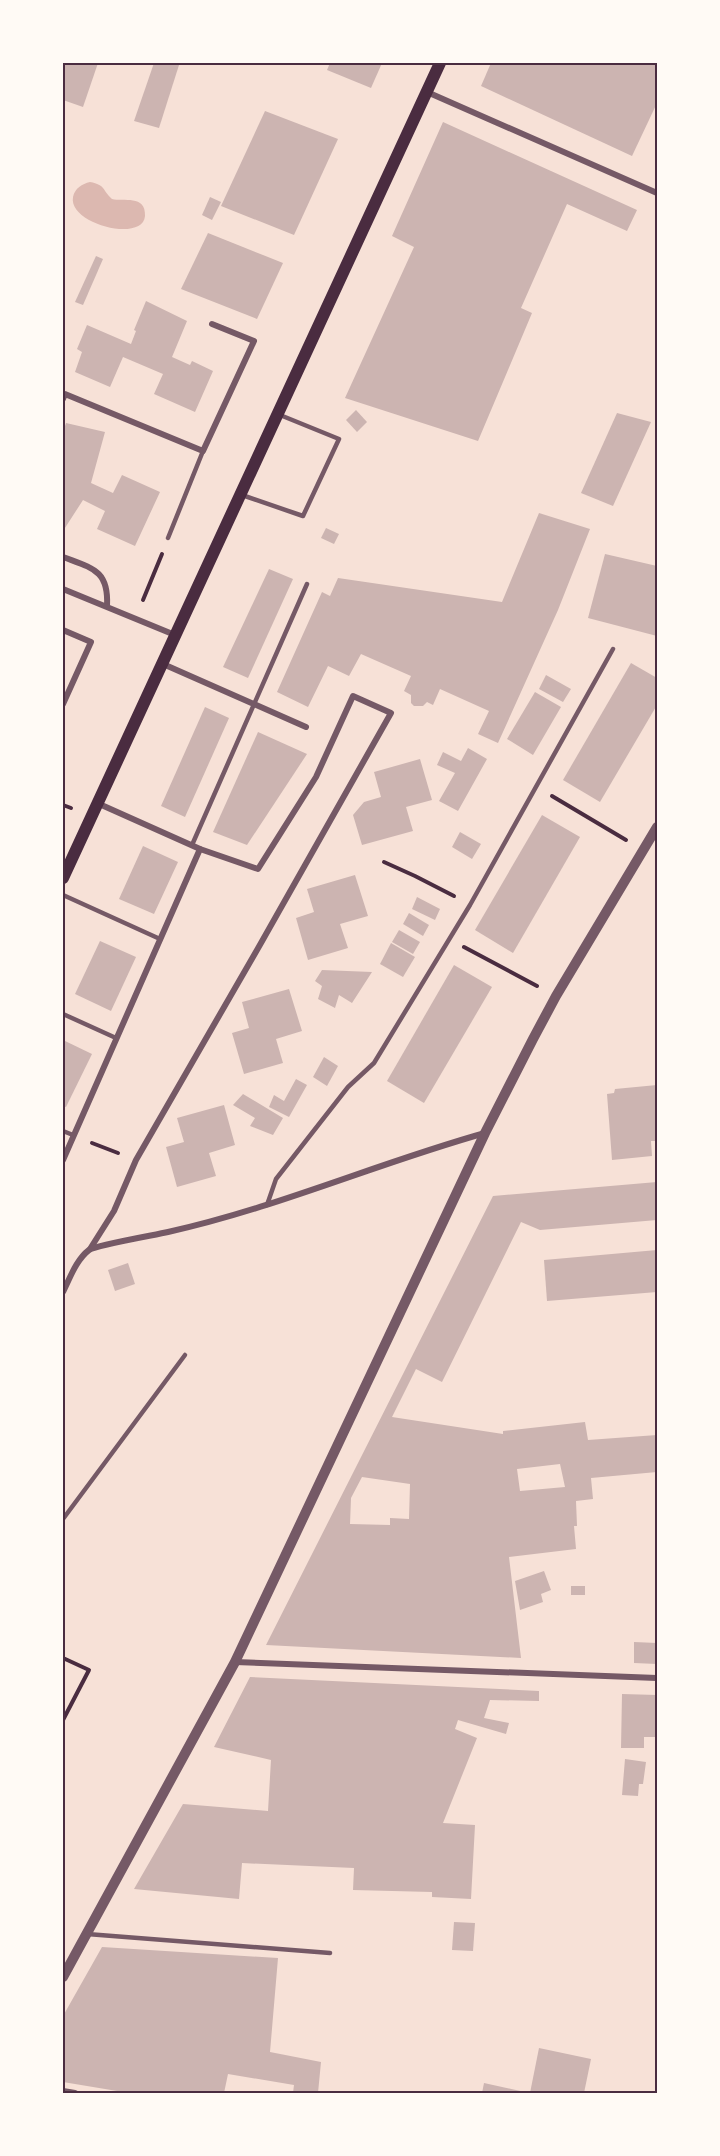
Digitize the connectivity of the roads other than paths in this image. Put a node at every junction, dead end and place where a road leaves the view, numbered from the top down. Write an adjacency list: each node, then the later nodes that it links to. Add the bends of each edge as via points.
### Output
1 (440, 63): 2 (main road)
2 (427, 92): 3 (street); 6 (main road)
3 (657, 192)
4 (212, 324): 7 (street, via 254,341)
5 (63, 399): 7 (street, via 65,394)
6 (277, 414): 8 (main road); 8 (lane, via 339,439 303,516)
7 (203, 451): 9 (lane)
8 (240, 494): 15 (main road)
9 (168, 538)
10 (63, 557): 13 (street, via 102,577 108,591)
11 (307, 584): 18 (lane)
12 (63, 589): 13 (street)
13 (107, 606): 15 (street)
14 (63, 630): 19 (street, via 91,642)
15 (176, 636): 17 (main road)
16 (613, 650): 34 (lane, via 470,905 374,1063 348,1087 276,1179)
17 (162, 664): 18 (street); 21 (main road)
18 (254, 703): 20 (street); 23 (lane)
19 (63, 704)
20 (306, 727)
21 (97, 803): 23 (street); 25 (main road)
22 (657, 827): 31 (street, via 556,996)
23 (192, 845): 24 (street)
24 (200, 849): 27 (street); 35 (street, via 258,869 316,777 354,696 391,713 136,1160 114,1211)
25 (63, 878)
26 (63, 895): 27 (lane)
27 (160, 939): 29 (street)
28 (63, 1014): 29 (lane)
29 (116, 1038): 32 (street)
30 (63, 1131): 32 (lane)
31 (485, 1133): 34 (street); 39 (street)
32 (73, 1136): 33 (street)
33 (63, 1160)
34 (267, 1205): 35 (street)
35 (90, 1249): 36 (street, via 76,1265)
36 (63, 1292)
37 (185, 1355): 38 (lane)
38 (63, 1519)
39 (235, 1662): 40 (street); 41 (street)
40 (657, 1678)
41 (87, 1934): 42 (lane); 43 (street)
42 (330, 1953)
43 (63, 1977)
44 (63, 2091): 45 (street)
45 (75, 2093)

